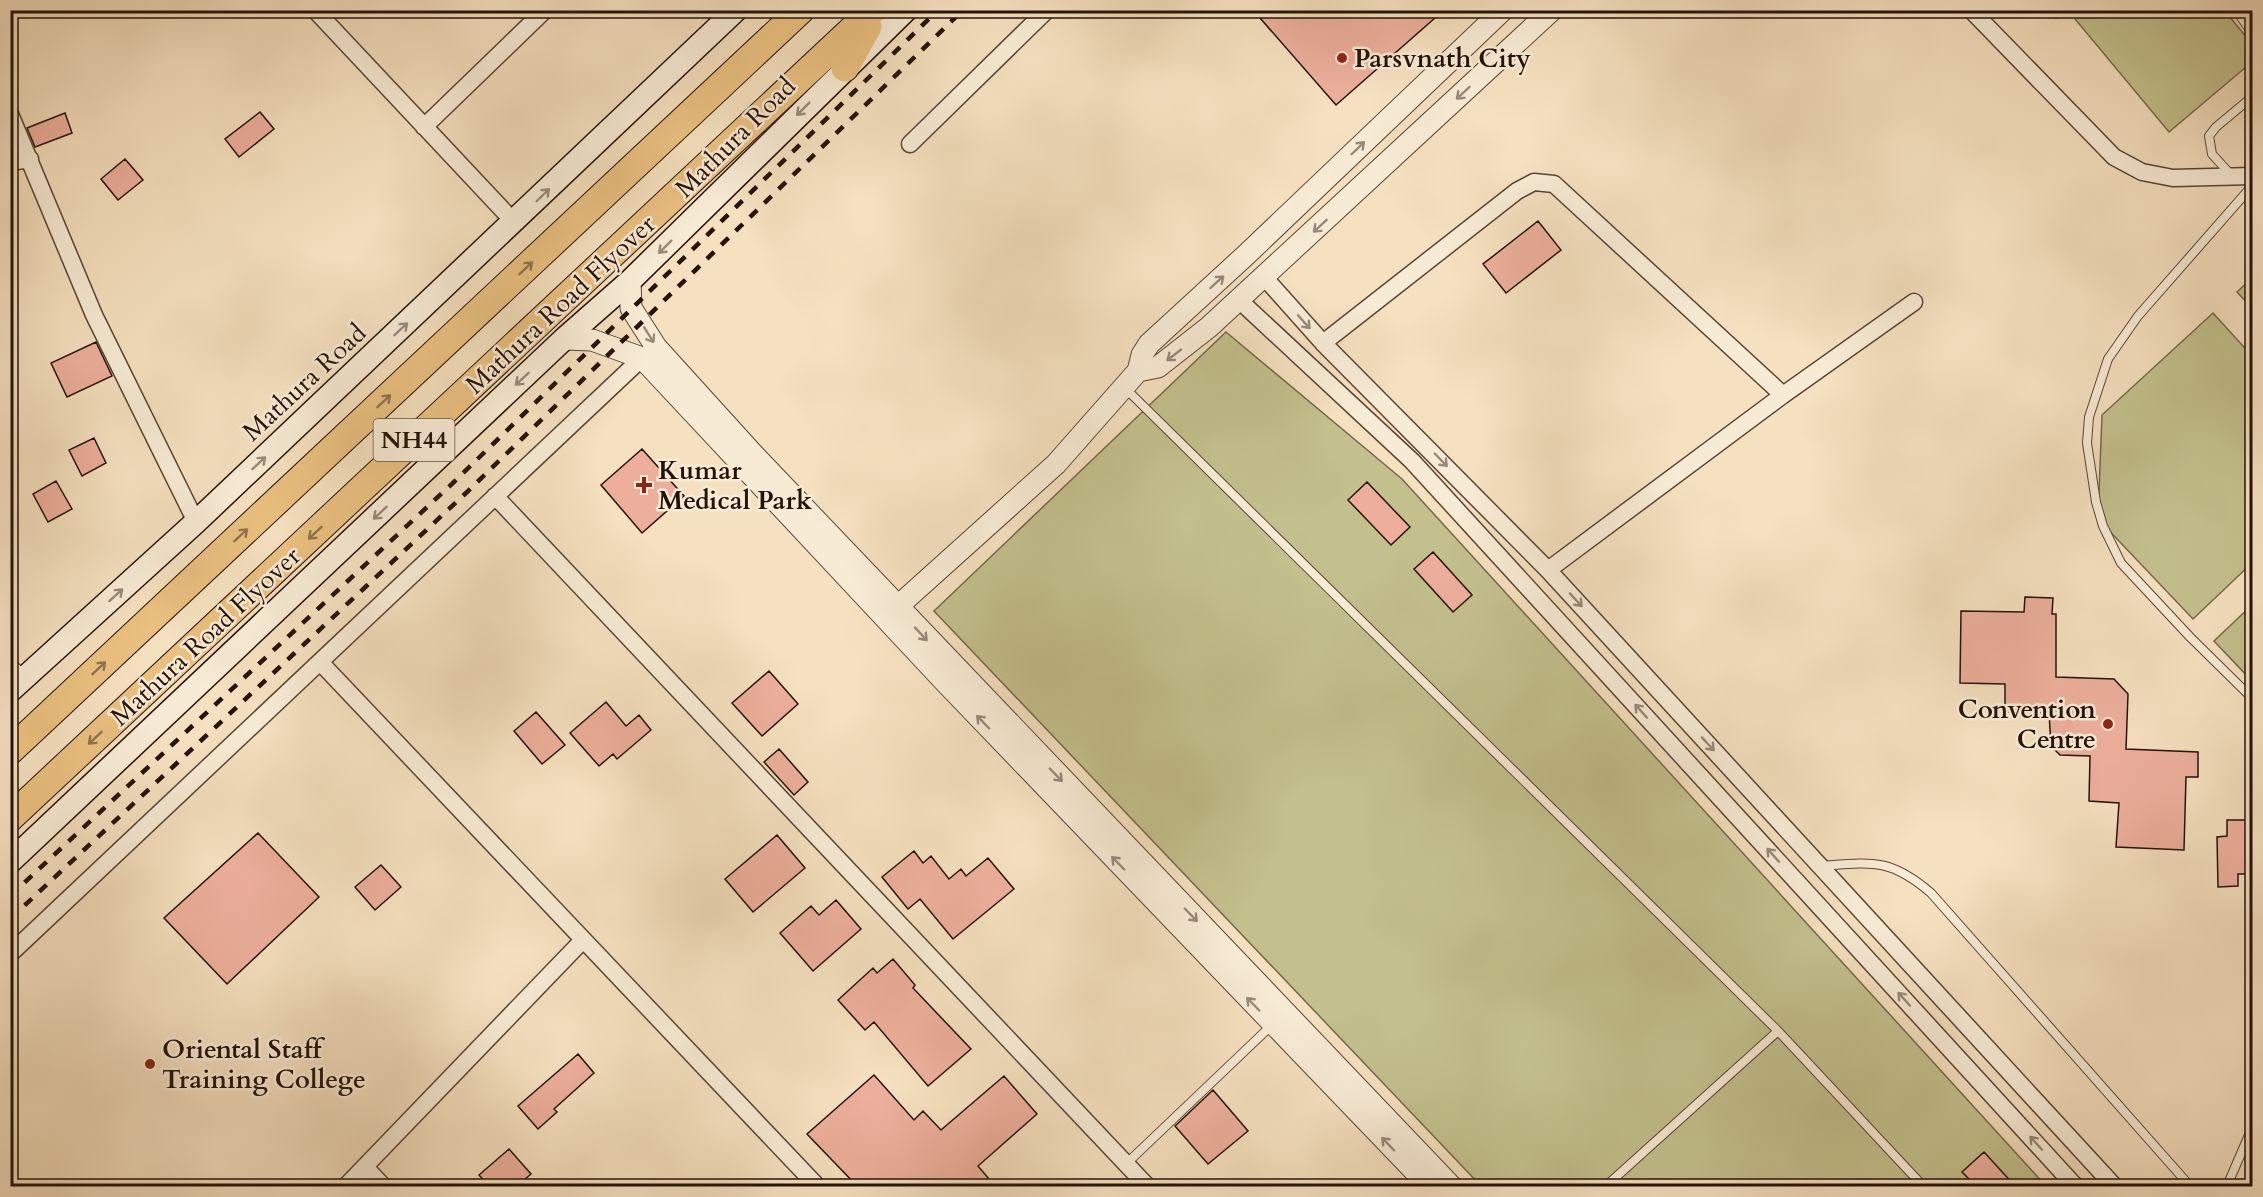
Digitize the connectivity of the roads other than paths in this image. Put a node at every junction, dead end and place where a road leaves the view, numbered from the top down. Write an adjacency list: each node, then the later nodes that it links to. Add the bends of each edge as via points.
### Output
1 (315, 10): 17 (street)
2 (545, 10): 17 (street)
3 (736, 10): 24 (main road, Mathura Road, one-way to 3)
4 (801, 10): 41 (highway, Mathura Road Flyover / NH44, one-way to 4)
5 (873, 10): 42 (highway, Mathura Road Flyover / NH44, one-way to 42)
6 (878, 10): 14 (highway)
7 (906, 10): 14 (main road, Mathura Road)
8 (1047, 10): 18 (street)
9 (1503, 10): 32 (street, one-way to 9, via 1149,344)
10 (1552, 10): 25 (street, one-way to 25)
11 (1971, 10): 21 (street, via 2114,157 2142,172 2173,178)
12 (2236, 10): 13 (lane)
13 (2253, 33)
14 (845, 68): 26 (main road, Mathura Road, one-way to 26)
15 (2253, 97): 21 (lane, via 2209,136 2212,154)
16 (10, 114): 19 (street)
17 (424, 127): 24 (street)
18 (910, 144)
19 (30, 159): 20 (street); 35 (street, via 93,315)
20 (10, 162)
21 (2231, 175): 22 (street)
22 (2253, 176)
23 (2253, 186): 40 (lane, via 2138,316 2109,359 2089,417 2087,443 2096,502 2121,563)
24 (514, 222): 35 (main road, Mathura Road, one-way to 24)
25 (1265, 278): 27 (street); 30 (street, one-way to 30)
26 (630, 281): 29 (main road, Mathura Road); 37 (street, one-way to 37, via 631,308 656,347)
27 (1239, 300): 32 (street, one-way to 32, via 1170,359); 62 (street, one-way to 27, via 1412,460)
28 (1914, 302): 33 (street)
29 (564, 339): 31 (street, via 592,340); 43 (main road, Mathura Road, one-way to 43)
30 (1323, 343): 33 (street, via 1517,191 1534,182 1554,184); 36 (street, one-way to 36)
31 (642, 358): 34 (street); 37 (street)
32 (1131, 379): 37 (street, via 1056,464); 50 (lane)
33 (1783, 395): 36 (street)
34 (495, 496): 38 (street); 52 (street)
35 (196, 522): 39 (main road, Mathura Road, one-way to 35)
36 (1548, 570): 46 (street, one-way to 46)
37 (890, 611): 49 (street, one-way to 37); 59 (street, one-way to 59)
38 (320, 662): 47 (street); 48 (street)
39 (16, 676)
40 (2253, 698)
41 (10, 751)
42 (10, 818)
43 (37, 837): 44 (main road); 45 (main road, Mathura Road)
44 (10, 843)
45 (10, 862)
46 (1820, 866): 63 (street); 64 (lane, via 1886,864 1932,893)
47 (583, 940): 53 (street); 56 (street)
48 (10, 954)
49 (1273, 1024): 52 (lane); 58 (street, one-way to 49)
50 (1778, 1031): 60 (lane); 61 (lane)
51 (2253, 1128): 65 (lane)
52 (1126, 1164): 57 (street)
53 (365, 1167): 54 (street); 55 (street)
54 (346, 1186)
55 (383, 1186)
56 (817, 1186)
57 (1147, 1186)
58 (1429, 1186)
59 (1451, 1186)
60 (1606, 1186)
61 (1923, 1186)
62 (2075, 1186)
63 (2114, 1186)
64 (2190, 1186)
65 (2227, 1186)

